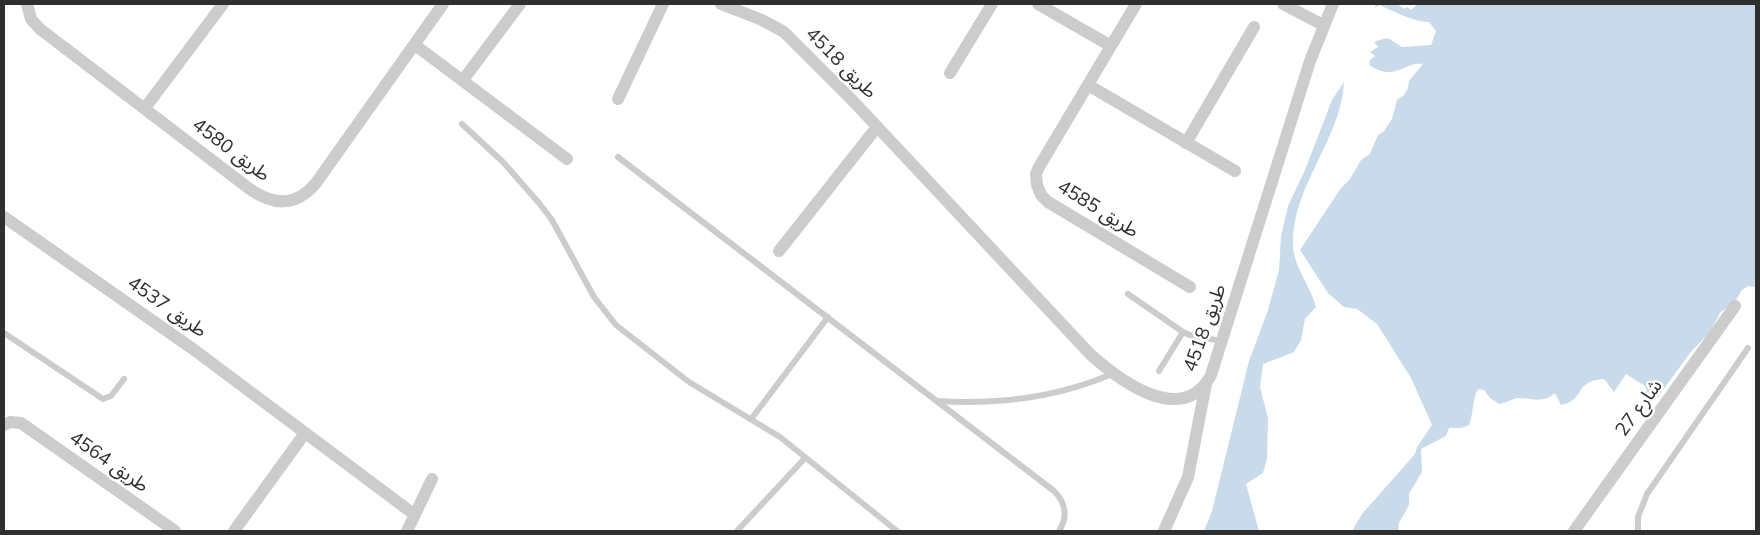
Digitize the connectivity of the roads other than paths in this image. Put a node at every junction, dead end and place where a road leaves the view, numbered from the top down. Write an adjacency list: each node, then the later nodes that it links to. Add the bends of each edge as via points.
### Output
1 (27, 4): 20 (street, طريق 4580, via 31,20 40,29)
2 (223, 4): 20 (street)
3 (443, 4): 14 (street, طريق 4580)
4 (520, 4): 17 (street)
5 (663, 4): 19 (street)
6 (721, 4): 22 (street, طريق 4518, via 784,32)
7 (992, 4): 16 (street)
8 (1038, 4): 15 (street)
9 (1136, 4): 15 (street, طريق 4585)
10 (1282, 4): 12 (street)
11 (1333, 4): 12 (street, طريق 4518)
12 (1324, 25): 35 (street, طريق 4518)
13 (1254, 27): 23 (street)
14 (415, 45): 17 (street); 20 (street, طريق 4580, via 316,183 291,202 263,198)
15 (1111, 46): 18 (street, طريق 4585)
16 (950, 73)
17 (463, 80): 25 (street)
18 (1088, 85): 23 (street); 29 (street, طريق 4585, via 1036,174 1041,195 1062,211)
19 (618, 99)
20 (145, 108)
21 (462, 124): 42 (lane, via 503,162 539,204 594,297 616,325 688,382)
22 (877, 127): 28 (street, طريق 4518); 38 (street, طريق 4518, via 1069,334)
23 (1186, 143): 26 (street)
24 (618, 157): 32 (lane)
25 (567, 159)
26 (1235, 171)
27 (4, 217): 44 (street, طريق 4537, via 193,349)
28 (779, 251)
29 (1190, 287)
30 (1128, 294): 33 (lane)
31 (1735, 306): 55 (street, شارع 27)
32 (828, 317): 41 (lane); 42 (lane)
33 (1183, 332): 35 (lane); 37 (lane)
34 (4, 333): 39 (lane, via 103,399 111,396)
35 (1222, 341): 40 (street, طريق 4518)
36 (1748, 348): 56 (lane, via 1646,494 1638,517)
37 (1159, 371)
38 (1112, 374): 40 (street, طريق 4518, via 1141,391 1164,398 1187,398); 41 (lane, via 1084,386 1035,398 986,402)
39 (124, 379)
40 (1206, 384): 54 (street, via 1188,476)
41 (936, 401): 53 (lane, via 1059,496 1065,518)
42 (752, 418): 45 (lane)
43 (4, 425): 48 (street, طريق 4564, via 21,423)
44 (305, 433): 47 (street, طريق 4537); 49 (street)
45 (805, 458): 51 (lane); 52 (lane)
46 (432, 479): 47 (street)
47 (416, 515): 50 (street)
48 (167, 529)
49 (234, 531)
50 (407, 531)
51 (737, 531)
52 (897, 531)
53 (1059, 531)
54 (1164, 531)
55 (1574, 531)
56 (1638, 531)

